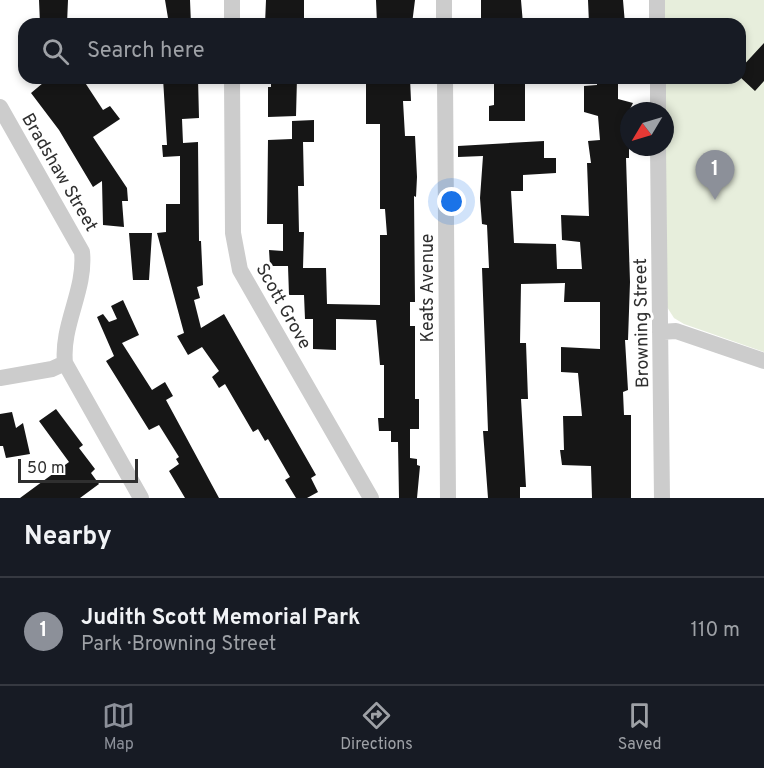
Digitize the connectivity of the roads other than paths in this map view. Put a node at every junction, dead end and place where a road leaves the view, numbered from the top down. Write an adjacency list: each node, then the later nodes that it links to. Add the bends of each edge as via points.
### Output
1 (232, 0): 4 (street)
2 (444, 0): 5 (street)
3 (657, 0): 6 (street)
4 (232, 18)
5 (444, 18)
6 (657, 18)
7 (232, 84): 18 (street, Scott Grove, via 233,233 238,262)
8 (444, 84): 19 (street, Keats Avenue)
9 (658, 84): 10 (street)
10 (658, 102)
11 (0, 107): 15 (street, Bradshaw Street, via 82,252 84,267 63,345)
12 (658, 156): 13 (street, Browning Street)
13 (660, 332): 14 (street, via 676,331); 20 (street, Browning Street)
14 (764, 361)
15 (65, 363): 16 (street); 17 (street)
16 (0, 378)
17 (141, 498)
18 (371, 498)
19 (448, 498)
20 (662, 498)

